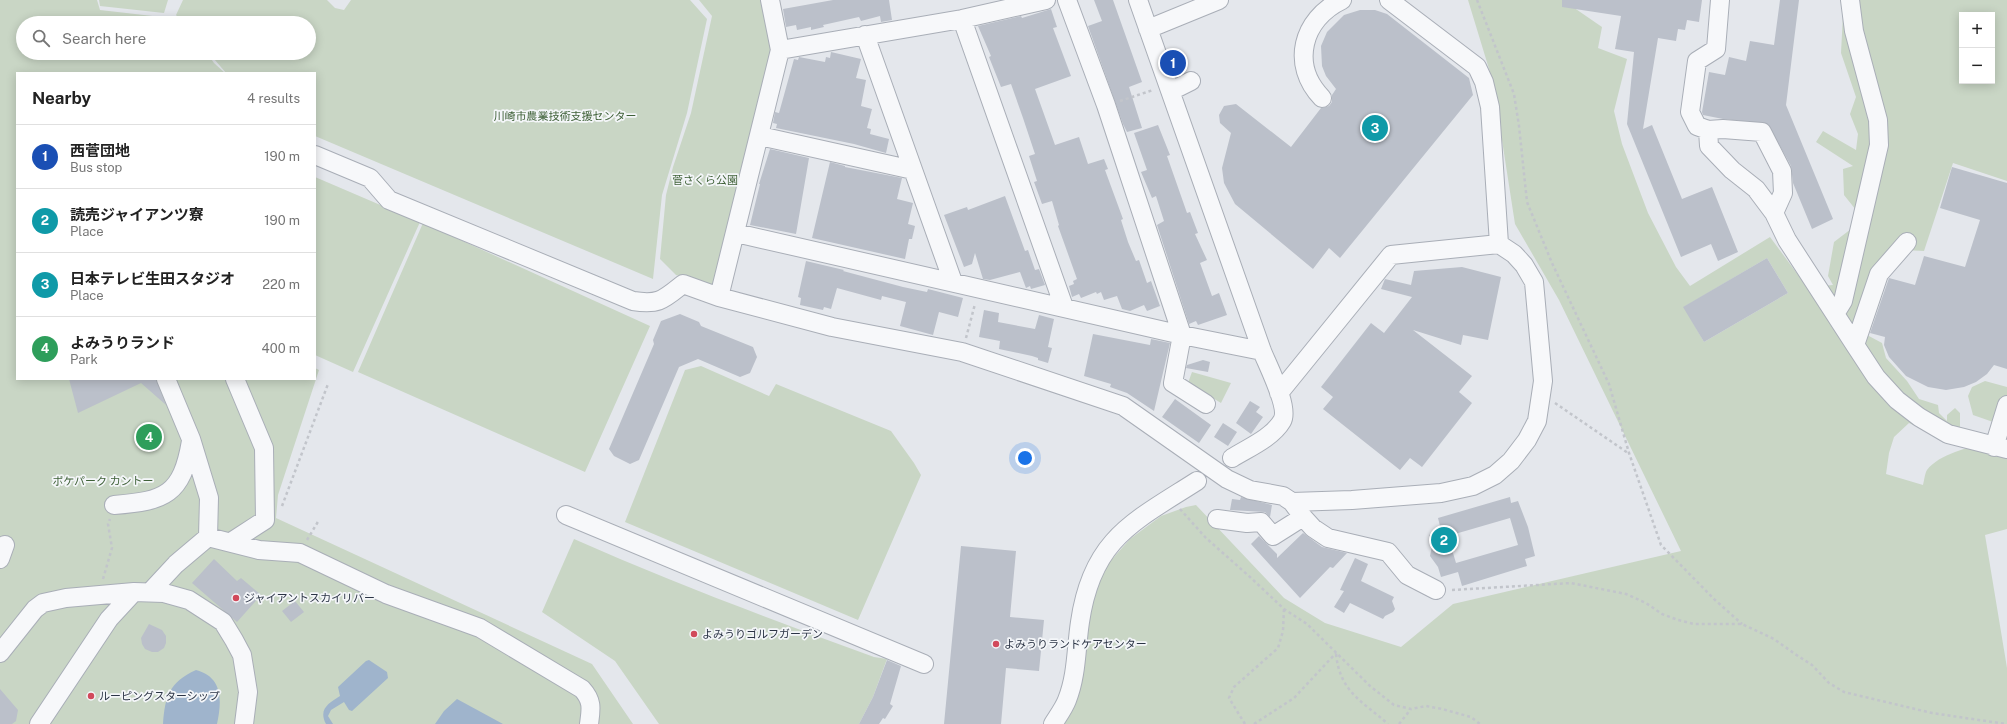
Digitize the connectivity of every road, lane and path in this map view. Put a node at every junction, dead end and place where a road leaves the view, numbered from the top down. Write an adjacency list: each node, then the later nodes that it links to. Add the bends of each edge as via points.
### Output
1 (770, 0): 14 (street)
2 (1046, 0): 11 (street)
3 (1066, 0): 18 (street)
4 (1138, 0): 12 (street)
5 (1342, 0): 17 (street, via 1321,13 1313,23 1304,45 1304,67 1313,89)
6 (1389, 0): 26 (street, via 1477,67 1484,82 1490,107)
7 (1477, 0): 45 (path, via 1514,94 1527,202 1552,263 1609,384)
8 (1720, 0): 19 (street, via 1716,49 1697,61 1690,112 1697,126)
9 (1850, 0): 31 (street, via 1854,31 1878,120 1879,145 1843,301)
10 (1211, 1): 12 (street)
11 (962, 18): 13 (street); 30 (street)
12 (1148, 29): 16 (street)
13 (865, 35): 14 (street); 22 (street)
14 (780, 50): 20 (street)
15 (1191, 81): 16 (street)
16 (1163, 90): 18 (path); 35 (street)
17 (1322, 98)
18 (1106, 105): 32 (street)
19 (1708, 130): 23 (street, via 1709,146 1732,170 1756,189); 23 (street, via 1762,132 1782,171 1783,193)
20 (760, 136): 22 (street); 24 (street)
21 (316, 155): 28 (street, via 370,178 389,200 633,301 650,304 665,299 683,284)
22 (913, 170): 27 (street)
23 (1774, 213): 31 (street, via 1787,240)
24 (736, 233): 27 (street); 28 (street)
25 (1907, 242): 34 (street, via 1879,274)
26 (1499, 244): 39 (street, via 1514,254 1534,282); 40 (street, via 1391,255)
27 (953, 282): 30 (street)
28 (719, 297): 48 (street, via 832,327 962,352 1123,406 1227,479 1250,490 1283,496)
29 (976, 302): 33 (path)
30 (1064, 307): 32 (street)
31 (1835, 314): 34 (street)
32 (1182, 335): 35 (street); 41 (street, via 1173,383)
33 (966, 341)
34 (1855, 346): 44 (street, via 1876,377 1919,417 1948,434)
35 (1262, 351): 40 (street)
36 (166, 380): 43 (street)
37 (235, 380): 57 (street, via 264,448 265,520)
38 (328, 384): 51 (path)
39 (1542, 387): 45 (path); 48 (street, via 1537,421 1527,440 1511,461 1495,475 1473,486 1440,493)
40 (1279, 393): 46 (street, via 1283,420 1274,431)
41 (1206, 404)
42 (2007, 405): 44 (street)
43 (191, 439): 49 (street, via 188,461 180,481 165,496 144,503); 56 (street, via 209,498)
44 (2000, 448)
45 (1629, 454): 63 (path, via 1661,545)
46 (1232, 458)
47 (1197, 481): 71 (street, via 1129,525 1104,552 1088,584 1080,622 1076,667 1067,700)
48 (1292, 502): 53 (street)
49 (114, 505): 61 (path, via 108,524 112,548 102,578)
50 (1176, 505): 62 (path, via 1206,538)
51 (280, 513)
52 (566, 515): 66 (street)
53 (1303, 517): 54 (street, via 1273,536 1261,522); 59 (street, via 1328,538 1388,552 1407,575)
54 (1217, 519)
55 (319, 520): 58 (path)
56 (208, 537): 57 (street); 60 (street)
57 (230, 542): 58 (street, via 259,550)
58 (300, 553): 70 (street, via 386,594 480,628 521,652 582,689 590,698)
59 (1436, 590): 63 (path, via 1483,590 1571,583 1626,594 1662,614 1694,624)
60 (142, 592): 61 (street); 68 (street, via 109,619); 69 (street, via 164,593 189,600 222,622 242,655 248,692)
61 (105, 594): 64 (street, via 42,603)
62 (1284, 609): 65 (path, via 1307,624); 72 (path, via 1283,631 1278,648 1234,687 1229,698)
63 (1742, 624): 77 (path, via 1774,639 1812,665 1829,683 1844,692 1932,713)
64 (0, 653)
65 (1336, 653): 67 (path, via 1394,705); 73 (path, via 1294,698); 74 (path, via 1338,669 1351,693)
66 (924, 664)
67 (1411, 709): 75 (path); 76 (path, via 1426,706 1442,708 1471,717)
68 (39, 724)
69 (244, 724)
70 (589, 724)
71 (1053, 724)
72 (1245, 724)
73 (1254, 724)
74 (1388, 724)
75 (1399, 724)
76 (1480, 724)
77 (2006, 724)

